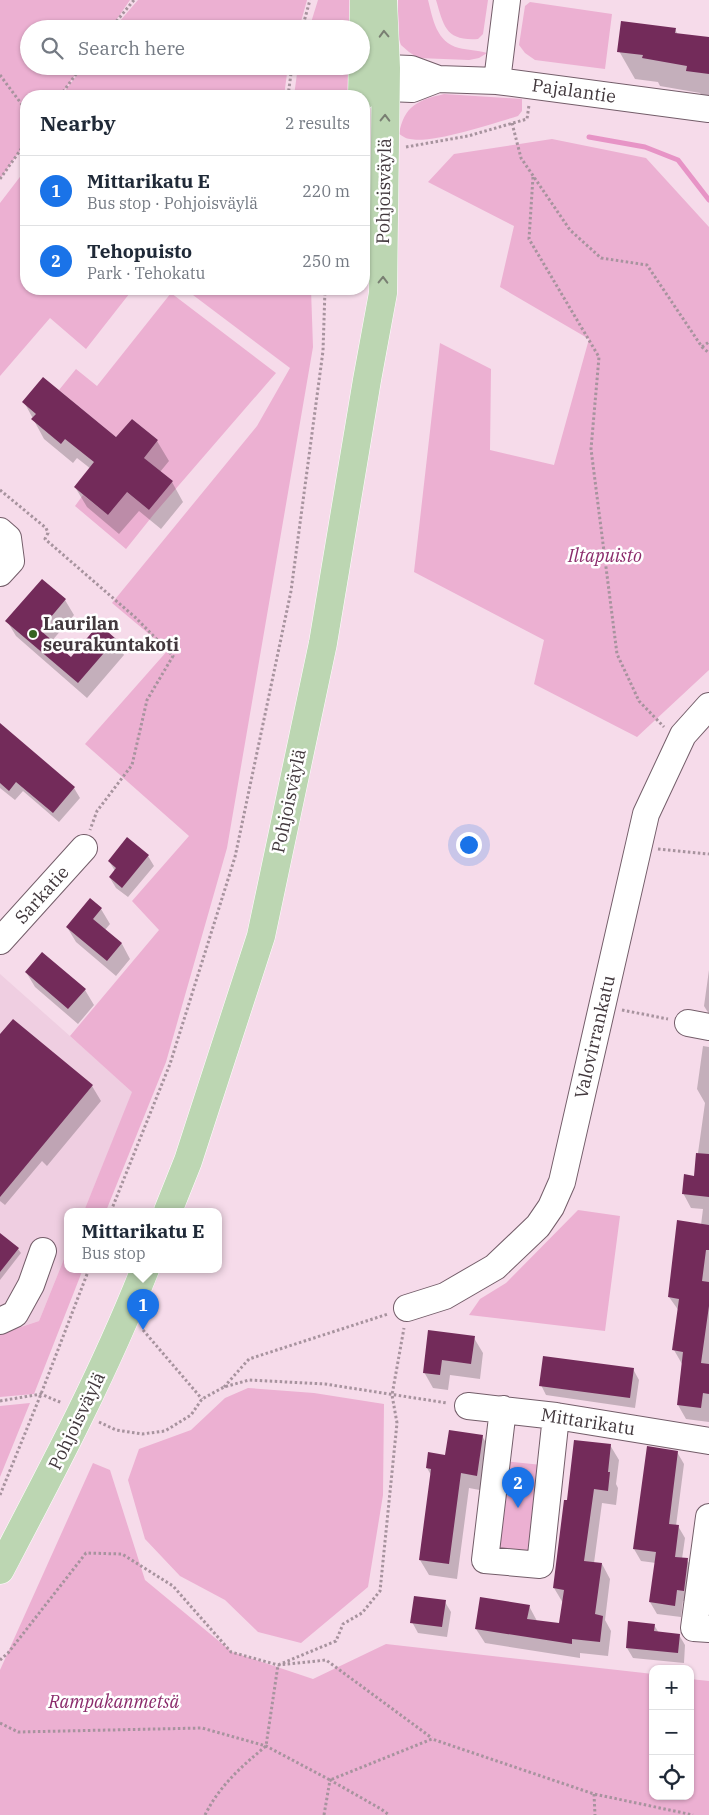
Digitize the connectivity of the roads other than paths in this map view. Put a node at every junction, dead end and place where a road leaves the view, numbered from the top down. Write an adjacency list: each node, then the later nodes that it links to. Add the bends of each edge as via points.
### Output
1 (364, 0): 4 (main road, Pohjoisväylä)
2 (383, 0): 6 (main road, Pohjoisväylä, one-way to 2)
3 (507, 0): 7 (street)
4 (366, 20)
5 (370, 61): 6 (main road, Pohjoisväylä)
6 (372, 81): 7 (street, Pajalantie, via 411,69 438,79); 10 (main road, Pohjoisväylä, one-way to 6, via 383,292)
7 (497, 81): 8 (street, Pajalantie)
8 (709, 109)
9 (363, 295): 10 (main road, Pohjoisväylä)
10 (367, 380): 16 (main road, Pohjoisväylä, via 323,643 261,936 188,1161)
11 (0, 531): 12 (street, via 8,538)
12 (6, 567)
13 (709, 706): 19 (street, Valovirrankatu, via 684,735 646,814 562,1182 551,1207 538,1226 495,1268 445,1296)
14 (84, 848): 15 (street, Sarkatie)
15 (0, 941)
16 (169, 1208)
17 (43, 1251): 20 (street, via 31,1285 15,1314)
18 (143, 1273): 26 (main road, Pohjoisväylä, via 72,1432)
19 (407, 1308)
20 (0, 1321)
21 (468, 1406): 22 (street, Mittarikatu)
22 (503, 1409): 23 (street, Mittarikatu); 23 (street, via 485,1560 540,1565)
23 (556, 1416): 24 (street, Mittarikatu)
24 (709, 1441)
25 (709, 1517): 27 (street)
26 (0, 1570)
27 (702, 1628)

